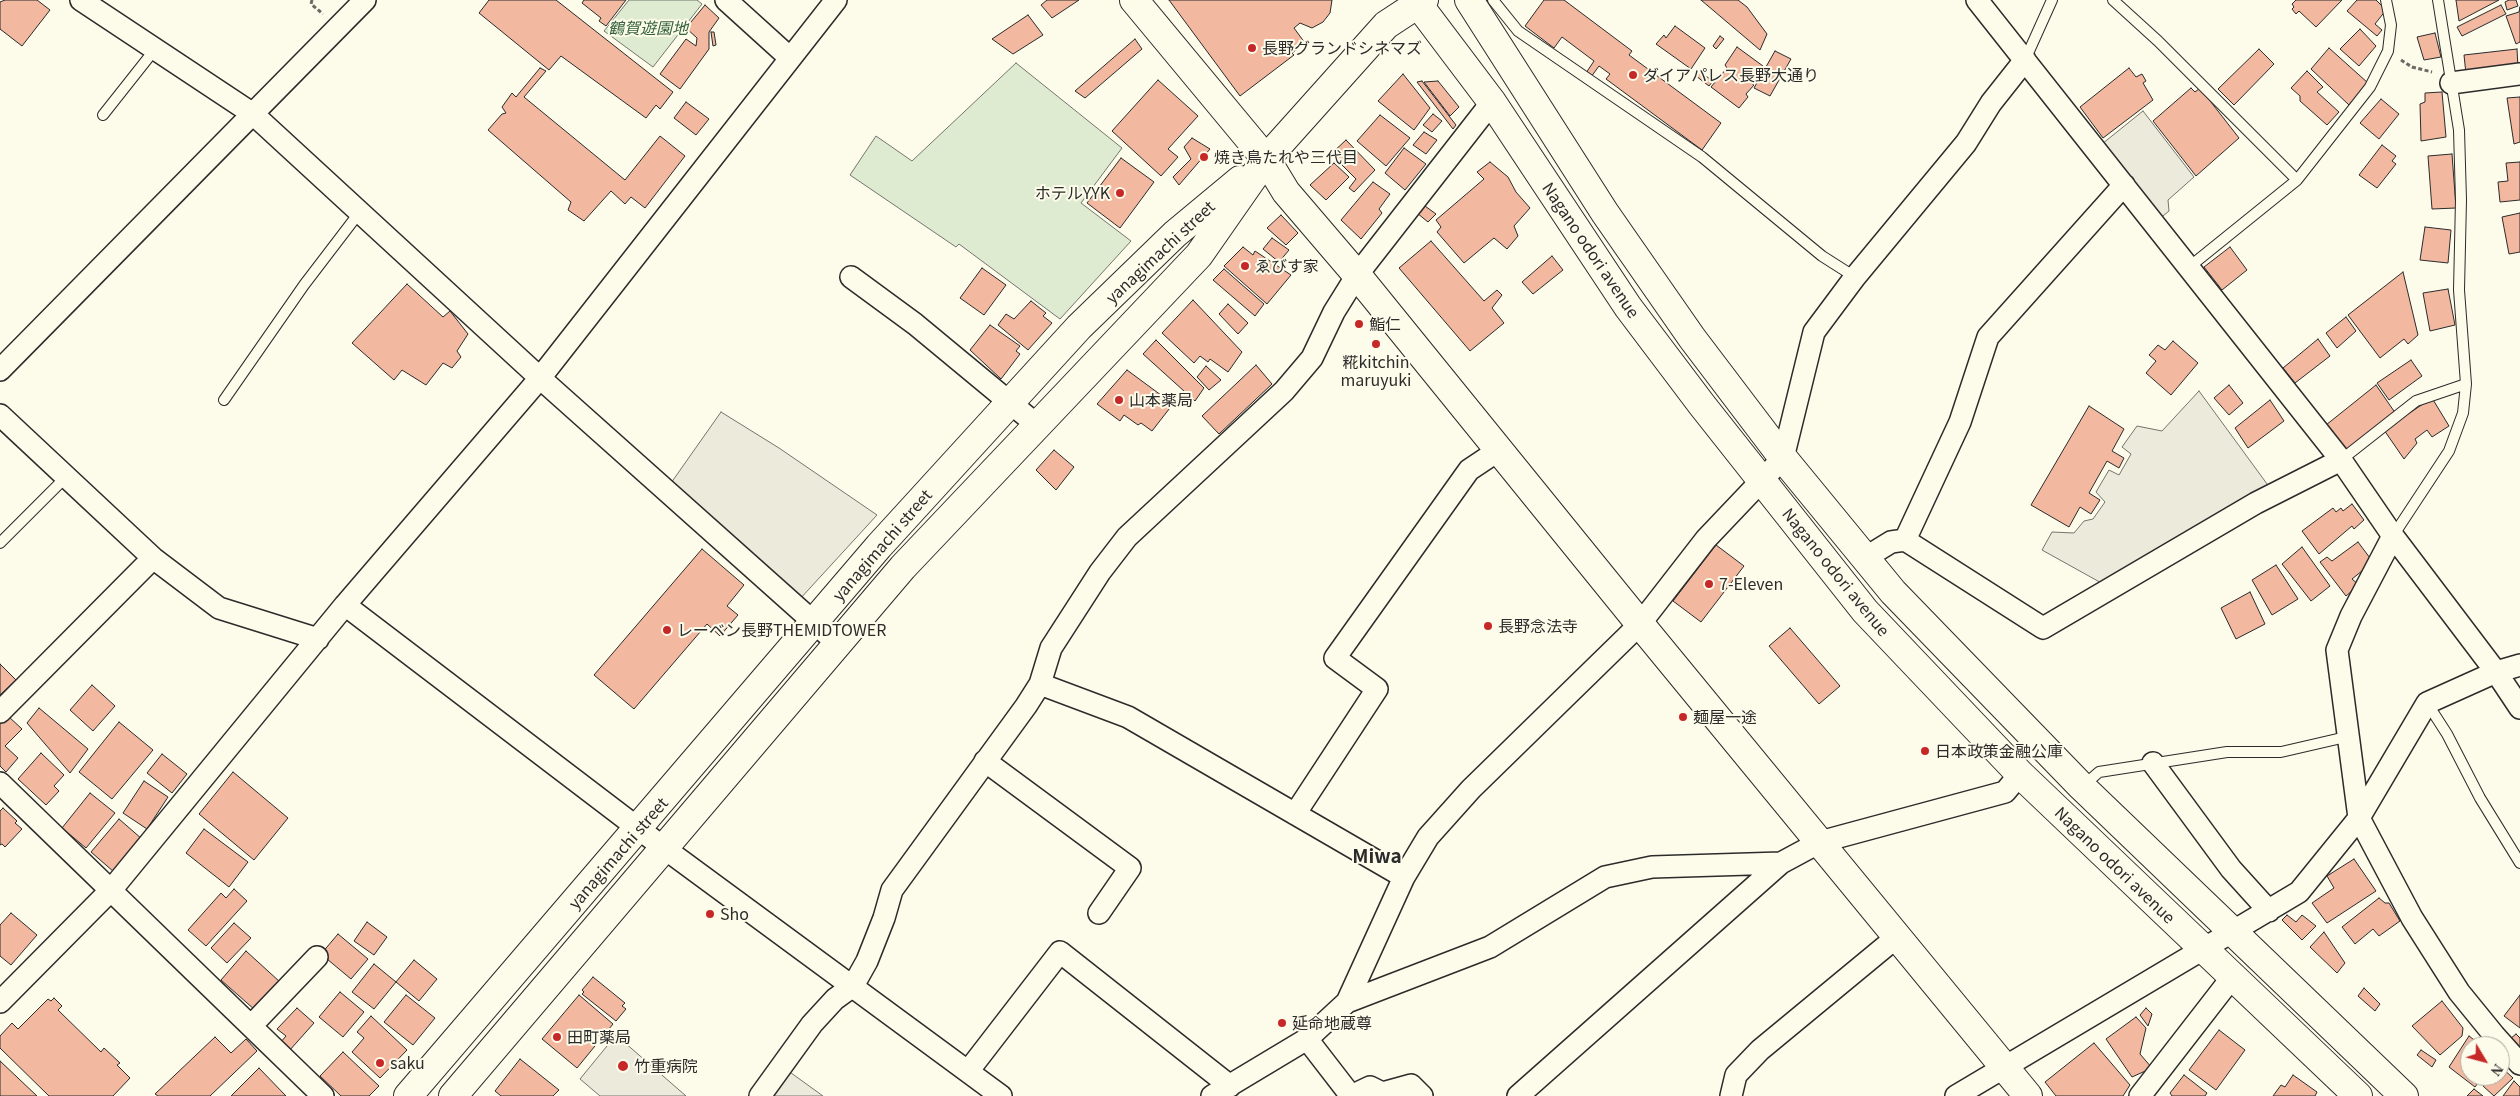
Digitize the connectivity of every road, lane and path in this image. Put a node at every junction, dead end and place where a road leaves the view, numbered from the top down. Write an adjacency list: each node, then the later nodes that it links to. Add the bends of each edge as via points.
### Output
1 (81, 0): 14 (street)
2 (365, 0): 21 (street)
3 (726, 0): 16 (street)
4 (836, 0): 16 (street)
5 (1134, 0): 23 (main road)
6 (1468, 0): 39 (main road, Nagano odori avenue, via 1605,213 1692,338)
7 (1493, 0): 30 (lane, via 1518,31 1702,157 1822,256)
8 (1977, 0): 17 (street)
9 (2052, 0): 17 (lane)
10 (2113, 0): 24 (lane)
11 (2386, 0): 15 (lane, via 2391,25)
12 (2438, 0): 19 (lane)
13 (1419, 1): 20 (main road, Nagano odori avenue); 23 (main road, yanagimachi street, via 1386,24)
14 (156, 48): 21 (street); 22 (lane)
15 (2388, 51): 19 (path, via 2412,67); 24 (lane, via 2370,87)
16 (790, 58): 32 (street)
17 (2024, 60): 25 (street); 30 (street, via 1966,143)
18 (2520, 74): 19 (street)
19 (2450, 79): 33 (lane, via 2459,130 2459,290)
20 (1492, 102): 28 (street); 42 (main road, Nagano odori avenue, via 1628,307)
21 (253, 114): 26 (street); 31 (street)
22 (103, 116)
23 (1266, 159): 28 (main road, via 1286,192); 35 (main road, yanagimachi street, via 1175,234 1079,327); 37 (main road, yanagimachi street, via 1199,255)
24 (2297, 180): 27 (lane)
25 (2124, 185): 27 (street); 44 (street, via 1988,337 1960,422)
26 (360, 213): 32 (street); 34 (lane, via 294,299)
27 (2188, 268): 40 (street)
28 (1357, 274): 38 (main road); 55 (street, via 1312,358 1284,391 1122,544 1100,572 1051,648)
29 (851, 277): 35 (street, via 916,324)
30 (1855, 277): 39 (street, via 1814,332)
31 (0, 370)
32 (540, 378): 48 (street); 49 (street)
33 (2466, 384): 40 (lane, via 2416,401); 43 (lane, via 2463,413 2449,451)
34 (224, 400)
35 (1011, 402): 37 (street); 49 (main road, yanagimachi street, via 879,546)
36 (0, 415): 41 (street)
37 (1037, 425): 52 (main road, yanagimachi street, via 903,567)
38 (1499, 450): 50 (main road); 65 (street, via 1470,470 1336,658 1377,689)
39 (1783, 458): 42 (street); 47 (main road, Nagano odori avenue)
40 (2341, 460): 43 (street); 44 (street, via 2256,503 2043,628)
41 (66, 477): 45 (lane); 46 (street)
42 (1762, 480): 50 (street, via 1706,539); 62 (main road, Nagano odori avenue, via 1865,611)
43 (2393, 536): 54 (street); 59 (street, via 2337,650)
44 (1905, 540): 47 (street, via 1890,542)
45 (0, 543)
46 (153, 558): 51 (street, via 219,608); 58 (street)
47 (1865, 558): 64 (main road, Nagano odori avenue, via 1893,592)
48 (345, 605): 51 (street); 67 (street)
49 (815, 622): 52 (street); 67 (main road, yanagimachi street)
50 (1640, 624): 68 (main road); 72 (street, via 1471,789 1428,836)
51 (318, 638): 73 (street)
52 (838, 643): 69 (main road, yanagimachi street)
53 (2520, 665): 54 (street)
54 (2496, 672): 56 (street); 57 (street)
55 (1040, 684): 60 (street); 65 (street, via 1128,717)
56 (2427, 703): 66 (street); 71 (lane)
57 (2520, 708)
58 (0, 712)
59 (2346, 737): 61 (lane, via 2281,752 2227,752); 66 (street)
60 (985, 761): 75 (street, via 1130,868); 81 (street, via 892,890 867,961)
61 (2153, 763): 64 (lane, via 2099,772); 74 (street, via 2231,869)
62 (2020, 774): 68 (street, via 2005,792); 78 (main road, Nagano odori avenue)
63 (0, 783): 73 (street)
64 (2082, 787): 76 (main road, Nagano odori avenue)
65 (1294, 814): 72 (street)
66 (2359, 818): 74 (street, via 2299,892); 86 (street, via 2412,918 2459,992)
67 (638, 829): 69 (street); 91 (main road, yanagimachi street)
68 (1820, 842): 70 (street); 77 (main road)
69 (664, 848): 81 (street); 92 (main road, yanagimachi street)
70 (1781, 863): 83 (street, via 1652,867 1605,878 1490,947); 97 (street)
71 (2520, 863)
72 (1404, 877): 83 (street)
73 (112, 889): 82 (street); 84 (street)
74 (2269, 910): 76 (street)
75 (1099, 913)
76 (2234, 932): 78 (street); 103 (main road, Nagano odori avenue)
77 (1898, 936): 87 (main road); 98 (street, via 1760,1050 1736,1075)
78 (2204, 949): 80 (main road, Nagano odori avenue); 87 (street)
79 (316, 957): 84 (street)
80 (2233, 976): 101 (street); 102 (main road, Nagano odori avenue)
81 (853, 986): 88 (street); 93 (street, via 812,1024)
82 (0, 1002)
83 (1347, 1002): 85 (street)
84 (252, 1026): 90 (street)
85 (1307, 1039): 89 (street); 95 (street)
86 (2520, 1064)
87 (2004, 1066): 99 (street); 100 (main road)
88 (969, 1070): 89 (street, via 1060,952); 94 (street)
89 (1221, 1091)
90 (323, 1096)
91 (408, 1096)
92 (453, 1096)
93 (760, 1096)
94 (1001, 1096)
95 (1351, 1096): 96 (street, via 1370,1087 1382,1093 1411,1085)
96 (1422, 1096)
97 (1518, 1096)
98 (1730, 1096)
99 (1956, 1096)
100 (2028, 1096)
101 (2140, 1096)
102 (2358, 1096)
103 (2404, 1096)

